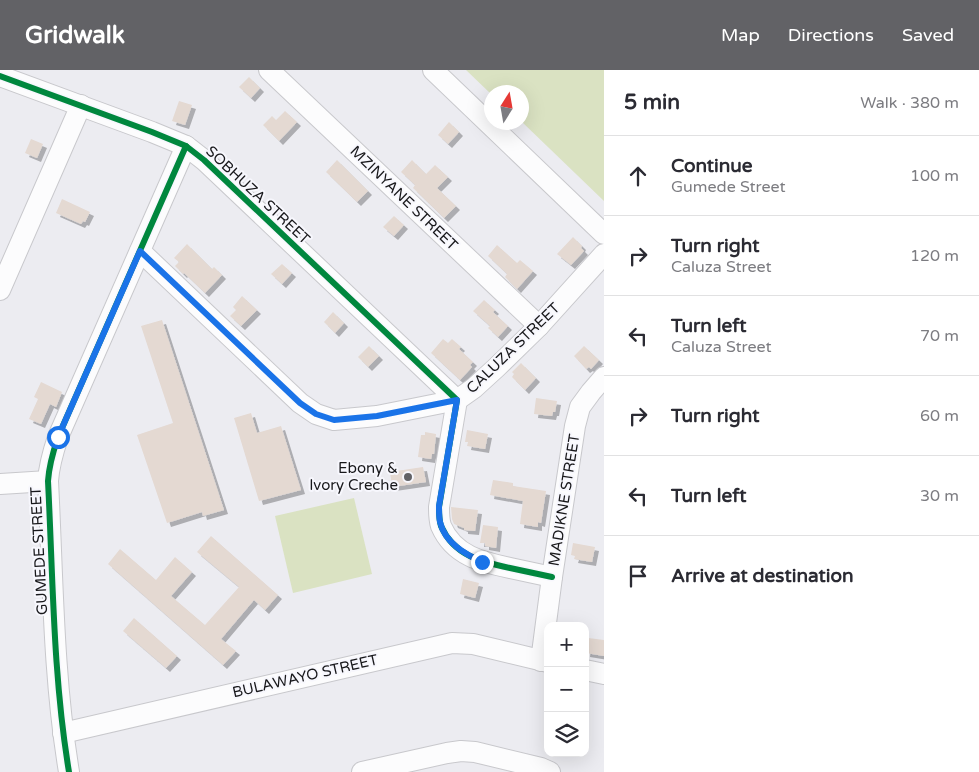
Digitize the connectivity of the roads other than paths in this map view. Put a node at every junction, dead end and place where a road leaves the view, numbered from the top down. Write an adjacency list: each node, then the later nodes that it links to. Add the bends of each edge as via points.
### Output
1 (269, 70): 10 (street, MZINYANE STREET)
2 (433, 70): 6 (street)
3 (0, 76): 4 (street, SOBHUZA STREET)
4 (81, 105): 5 (street, SOBHUZA STREET); 9 (street)
5 (186, 146): 7 (street, GUMEDE STREET); 12 (street, SOBHUZA STREET)
6 (604, 234)
7 (140, 251): 12 (street, CALUZA STREET, via 300,403 316,414 334,420 377,416); 13 (street, GUMEDE STREET, via 58,437)
8 (604, 254): 10 (street, CALUZA STREET)
9 (0, 290)
10 (539, 326): 12 (street, CALUZA STREET, via 480,383)
11 (604, 377): 15 (street, MADIKNE STREET, via 580,407 575,426)
12 (457, 400): 15 (street, via 439,506 441,524 447,536 466,555 482,562)
13 (48, 481): 14 (street); 20 (street, GUMEDE STREET)
14 (0, 484)
15 (552, 577): 16 (street, MADIKNE STREET)
16 (548, 622)
17 (544, 661): 20 (street, BULAWAYO STREET, via 473,644 452,643)
18 (589, 671): 19 (street)
19 (604, 674)
20 (62, 733): 21 (street, GUMEDE STREET)
21 (69, 772)
22 (362, 772): 23 (street, via 461,751)
23 (550, 772)

